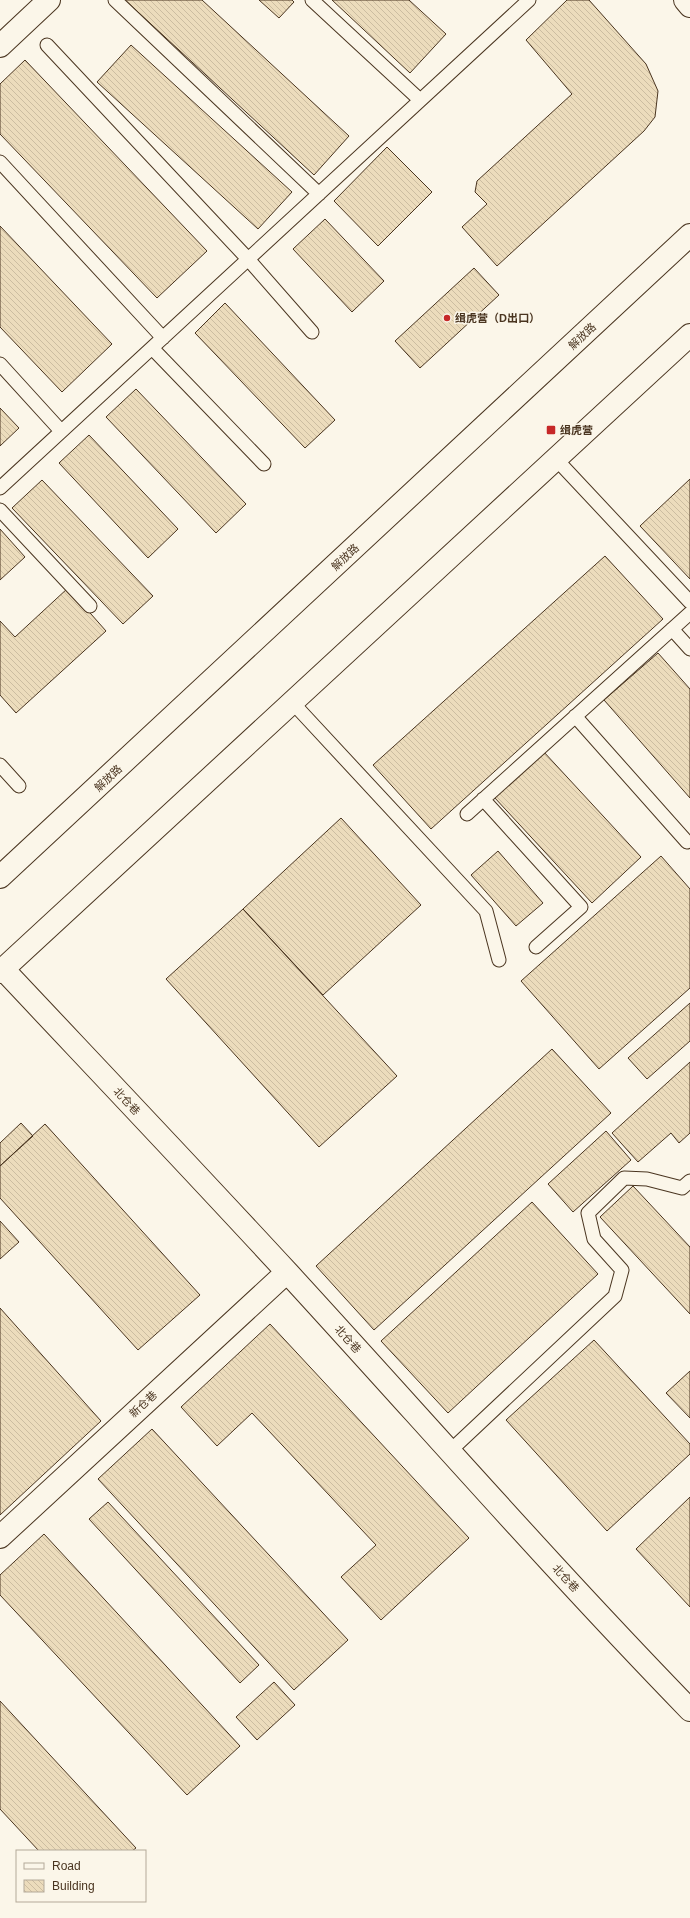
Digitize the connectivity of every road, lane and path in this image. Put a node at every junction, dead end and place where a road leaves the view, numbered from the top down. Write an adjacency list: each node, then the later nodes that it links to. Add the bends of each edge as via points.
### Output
1 (49, 0): 8 (main road)
2 (115, 0): 11 (lane)
3 (312, 0): 9 (lane)
4 (529, 0): 9 (lane)
5 (685, 0): 6 (main road)
6 (690, 6)
7 (47, 45): 13 (lane)
8 (0, 46)
9 (420, 100): 11 (lane)
10 (0, 162): 16 (lane)
11 (319, 194): 13 (lane)
12 (690, 235): 36 (main road, 解放路)
13 (248, 259): 14 (lane); 16 (lane)
14 (312, 332)
15 (690, 335): 20 (main road)
16 (162, 338): 17 (lane)
17 (152, 348): 19 (lane); 21 (lane)
18 (0, 364): 19 (lane)
19 (62, 431): 22 (lane)
20 (555, 458): 24 (lane); 29 (main road)
21 (264, 464)
22 (0, 488)
23 (0, 510): 25 (lane)
24 (690, 602)
25 (90, 606)
26 (690, 613): 27 (lane)
27 (672, 629): 28 (lane); 30 (lane)
28 (690, 649)
29 (292, 702): 38 (lane, via 486,911); 39 (main road)
30 (575, 716): 33 (lane); 35 (lane)
31 (0, 765): 32 (lane)
32 (19, 786)
33 (483, 799): 34 (lane); 37 (lane, via 582,907)
34 (467, 814)
35 (687, 842)
36 (0, 877)
37 (536, 947)
38 (499, 960)
39 (1, 970): 41 (main road, 北仓巷)
40 (690, 1180): 42 (lane, via 682,1188 647,1179 624,1178 588,1213 594,1239 622,1270 615,1296)
41 (287, 1272): 42 (main road, 北仓巷); 43 (main road, 新仓巷)
42 (450, 1451): 44 (main road, 北仓巷)
43 (0, 1537)
44 (690, 1710)

